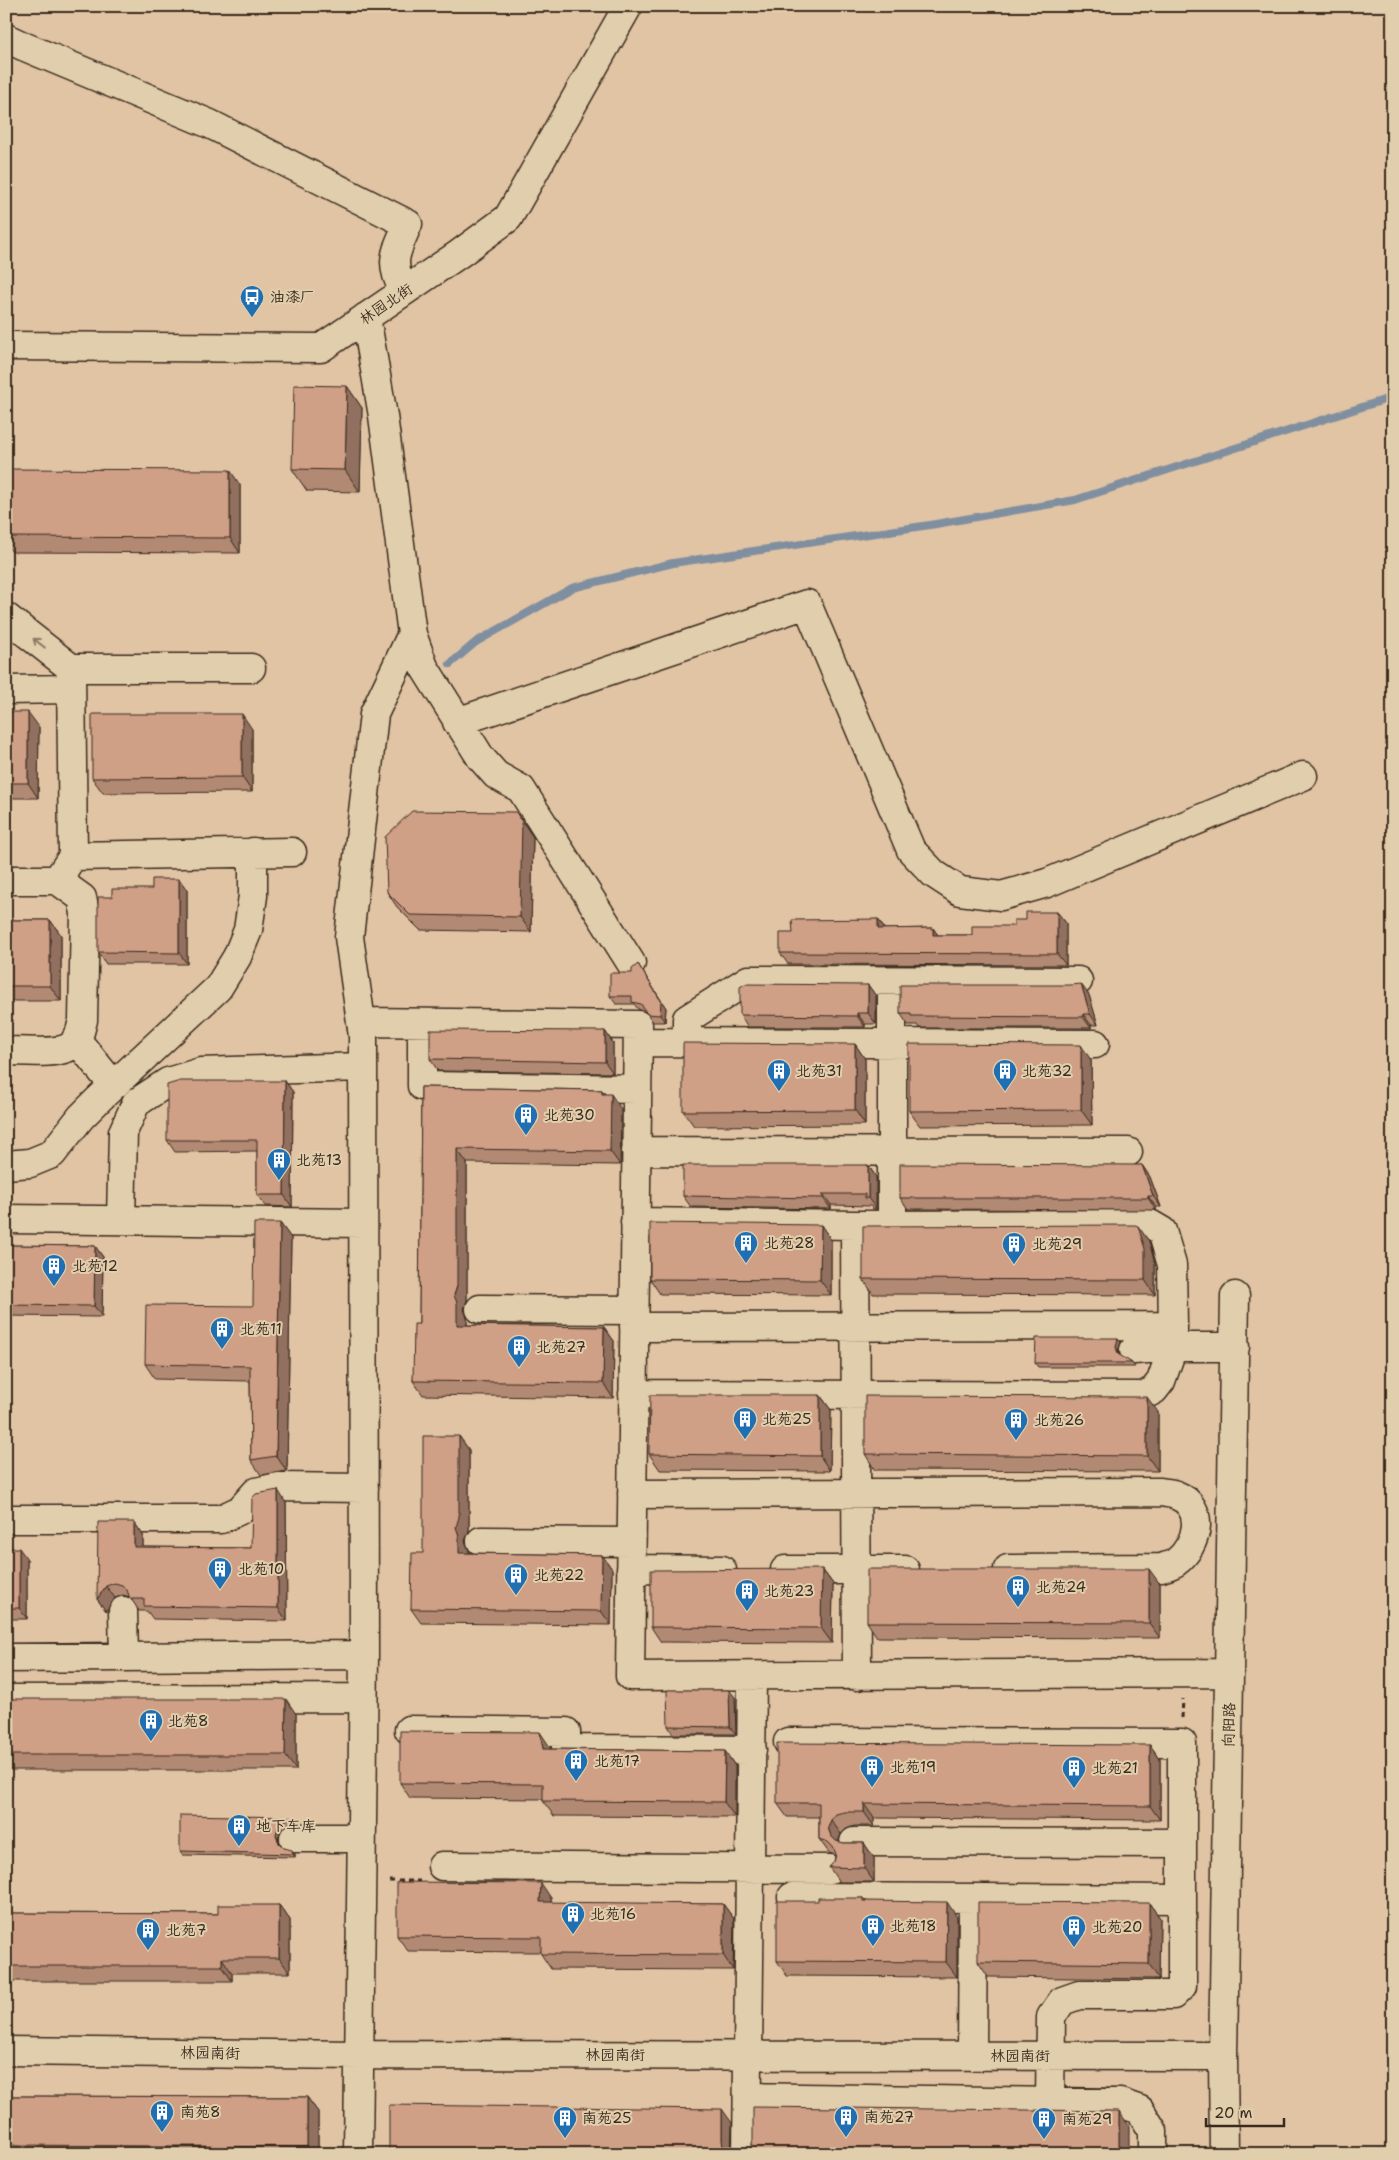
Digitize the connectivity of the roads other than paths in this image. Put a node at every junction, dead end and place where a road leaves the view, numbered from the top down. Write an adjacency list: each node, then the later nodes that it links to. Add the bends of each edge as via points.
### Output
1 (628, 6): 3 (street, 林园北街, via 508,218)
2 (6, 38): 3 (street, via 210,124 408,224 394,254 396,278)
3 (404, 291): 4 (street, 林园北街)
4 (366, 317): 5 (street, 林园北街, via 321,348); 7 (street, via 383,416)
5 (6, 346)
6 (6, 618): 9 (street, one-way to 6)
7 (412, 634): 11 (street, via 424,667); 21 (street, via 374,714 349,937)
8 (252, 668): 9 (street)
9 (71, 679): 10 (street); 15 (street)
10 (6, 690)
11 (457, 722): 12 (street, via 807,604 911,850 934,874 960,891 1001,896 1047,883); 18 (street, via 496,775 521,789)
12 (1303, 776)
13 (253, 852): 14 (street); 15 (street); 30 (street, via 253,896 248,930 237,957 218,988)
14 (292, 852)
15 (73, 856): 17 (street)
16 (6, 880): 17 (street)
17 (57, 880): 23 (street, via 82,898 85,913 83,1020)
18 (631, 963)
19 (892, 981): 20 (street); 25 (street, via 748,980 687,1019); 26 (street)
20 (1078, 981)
21 (361, 1022): 22 (street); 29 (street)
22 (422, 1023): 24 (street, via 638,1025); 31 (street, via 422,1086)
23 (76, 1039): 28 (street, via 73,1045 61,1051); 30 (street)
24 (638, 1042): 25 (street); 31 (street)
25 (687, 1042): 26 (street)
26 (892, 1043): 27 (street); 33 (street)
27 (1095, 1044)
28 (6, 1051)
29 (363, 1067): 37 (street, via 201,1072 168,1082 136,1103 123,1132); 39 (street)
30 (113, 1085): 35 (street, via 52,1154 30,1163)
31 (637, 1089): 32 (street)
32 (636, 1151): 33 (street); 38 (street)
33 (892, 1152): 34 (street); 41 (street)
34 (1128, 1152)
35 (6, 1165)
36 (6, 1219): 37 (street)
37 (121, 1220): 39 (street)
38 (635, 1222): 40 (street); 44 (street)
39 (363, 1223): 51 (street)
40 (855, 1224): 41 (street); 45 (street)
41 (892, 1224): 46 (street, via 1150,1224 1162,1231 1172,1265)
42 (1235, 1296): 47 (street, 向阳路)
43 (480, 1309): 44 (street)
44 (634, 1319): 45 (street); 49 (street)
45 (856, 1326): 46 (street); 50 (street)
46 (1173, 1337): 47 (street); 48 (street); 50 (street, via 1160,1381 1154,1390 1143,1396)
47 (1235, 1348): 56 (street, 向阳路)
48 (1134, 1350)
49 (633, 1394): 50 (street); 52 (street)
50 (856, 1395): 53 (street)
51 (364, 1488): 54 (street, via 278,1488 256,1492 240,1510 221,1519); 64 (street)
52 (632, 1494): 53 (street); 58 (street)
53 (856, 1494): 55 (street, via 1160,1492 1176,1495 1190,1505); 61 (street)
54 (6, 1519)
55 (1197, 1525): 56 (street); 60 (street, via 1189,1548 1176,1562 1162,1568)
56 (1232, 1525): 67 (street, 向阳路)
57 (480, 1541): 58 (street)
58 (632, 1542): 59 (street)
59 (631, 1569): 61 (street); 69 (street, via 630,1676)
60 (984, 1569)
61 (856, 1570): 62 (street); 68 (street)
62 (925, 1570)
63 (123, 1611): 65 (street)
64 (364, 1654): 65 (street); 70 (street)
65 (124, 1657): 66 (street)
66 (6, 1658)
67 (1230, 1673): 68 (street); 90 (street, 向阳路)
68 (857, 1676): 69 (street)
69 (752, 1677): 74 (street)
70 (363, 1698): 71 (street); 76 (street)
71 (6, 1699)
72 (409, 1730): 74 (street, via 566,1732 566,1749)
73 (788, 1742): 78 (street, via 1182,1743)
74 (752, 1750): 80 (street)
75 (294, 1838): 76 (street)
76 (361, 1838): 86 (street)
77 (854, 1842): 78 (street)
78 (1182, 1843): 84 (street)
79 (442, 1866): 80 (street)
80 (751, 1869): 81 (street); 87 (street)
81 (830, 1869)
82 (792, 1897): 83 (street)
83 (974, 1898): 84 (street); 88 (street)
84 (1182, 1899): 89 (street, via 1182,1986 1172,1995 1079,1995 1062,2001 1051,2017)
85 (6, 2051): 86 (street, 林园南街)
86 (358, 2055): 87 (street, 林园南街); 93 (street)
87 (749, 2055): 88 (street, 林园南街); 91 (street)
88 (972, 2056): 89 (street, 林园南街)
89 (1050, 2056): 90 (street, 林园南街); 92 (street)
90 (1223, 2056): 96 (street, 向阳路)
91 (748, 2097): 92 (street); 94 (street)
92 (1050, 2102): 95 (street, via 1120,2103 1140,2110 1153,2131)
93 (358, 2154)
94 (747, 2154)
95 (1153, 2154)
96 (1224, 2154)

